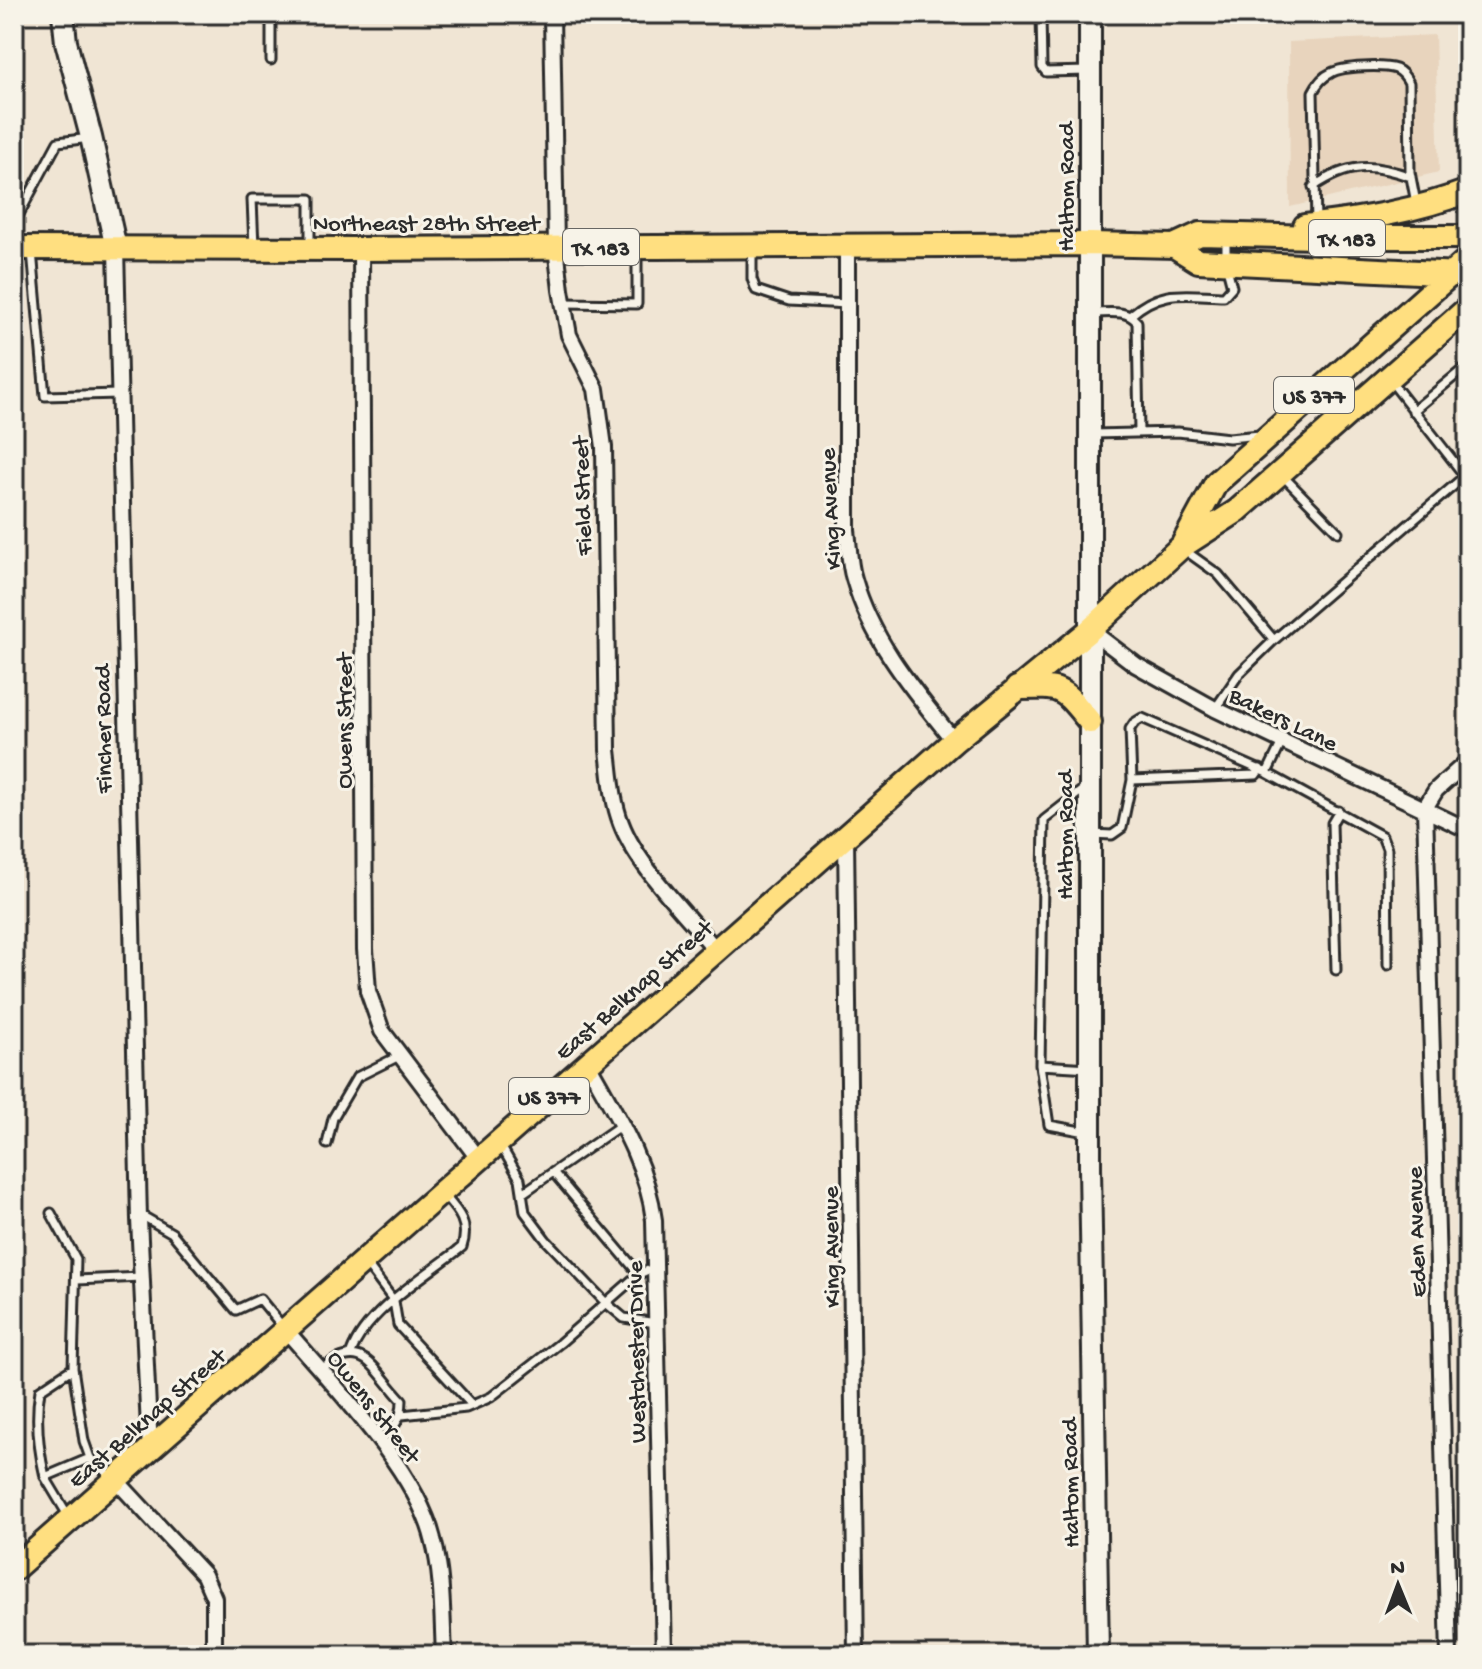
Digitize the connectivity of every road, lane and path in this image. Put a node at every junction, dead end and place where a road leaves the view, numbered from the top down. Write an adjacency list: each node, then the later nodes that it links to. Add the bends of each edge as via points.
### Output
1 (63, 14): 8 (main road, Fincher Road)
2 (271, 14): 6 (lane)
3 (552, 14): 22 (street, Field Street)
4 (1041, 14): 7 (lane, via 1046,72)
5 (1090, 14): 7 (main road, Haltom Road)
6 (271, 60)
7 (1090, 71): 18 (main road, Haltom Road)
8 (91, 137): 14 (lane, via 58,142); 25 (main road, Fincher Road)
9 (1411, 177): 10 (lane, via 1371,167 1350,168); 10 (lane, via 1405,75 1395,69 1346,68 1331,73 1313,92); 12 (lane)
10 (1313, 187): 13 (lane)
11 (1468, 191): 12 (main road)
12 (1417, 207): 13 (main road)
13 (1316, 225): 15 (main road)
14 (14, 228)
15 (1226, 235): 17 (main road, Northeast 28th Street / TX 183); 21 (main road, Northeast 28th Street / TX 183, via 1200,234); 29 (lane)
16 (1468, 237): 17 (main road, Northeast 28th Street / TX 183)
17 (1347, 238): 30 (main road)
18 (1091, 244): 19 (main road, Northeast 28th Street / TX 183); 21 (main road, Northeast 28th Street / TX 183); 37 (main road, Haltom Road)
19 (847, 245): 20 (main road, Northeast 28th Street / TX 183); 34 (street, King Avenue)
20 (752, 246): 23 (main road, Northeast 28th Street / TX 183); 34 (lane, via 756,290 789,301)
21 (1174, 246): 29 (main road, Northeast 28th Street / TX 183, via 1198,261)
22 (556, 247): 23 (main road, Northeast 28th Street / TX 183); 28 (main road, Northeast 28th Street / TX 183); 33 (street, Field Street)
23 (637, 247): 33 (lane, via 637,304)
24 (23, 248): 25 (main road, Northeast 28th Street / TX 183); 41 (lane, via 45,396)
25 (116, 248): 26 (main road, Northeast 28th Street / TX 183); 41 (street, Fincher Road)
26 (254, 248): 27 (main road, Northeast 28th Street / TX 183); 27 (lane, via 252,199 310,199)
27 (310, 248): 28 (main road, Northeast 28th Street / TX 183)
28 (361, 249): 69 (street, Owens Street, via 365,949 368,991 382,1031)
29 (1226, 264): 30 (main road, Northeast 28th Street / TX 183); 38 (lane, via 1232,287 1224,296 1172,294 1155,298)
30 (1345, 269): 32 (main road, Northeast 28th Street / TX 183)
31 (1463, 269): 32 (main road, Northeast 28th Street / TX 183); 36 (main road, US 377)
32 (1373, 270): 36 (main road, via 1407,284)
33 (563, 303): 66 (street, Field Street, via 569,335 596,389 604,447 608,750 620,821 633,850)
34 (848, 304): 55 (street, King Avenue, via 847,530 853,577 867,617 901,675)
35 (1468, 308): 40 (main road, US 377)
36 (1409, 312): 45 (main road, US 377)
37 (1092, 313): 38 (lane); 44 (main road, Haltom Road)
38 (1131, 315): 43 (lane, via 1137,322)
39 (1468, 365): 42 (lane)
40 (1388, 378): 42 (lane); 46 (main road, US 377)
41 (121, 394): 82 (street, Fincher Road)
42 (1413, 411): 47 (lane)
43 (1139, 433): 44 (lane); 45 (lane, via 1229,438)
44 (1091, 434): 50 (main road, Haltom Road)
45 (1270, 434): 49 (main road, US 377, via 1216,483)
46 (1281, 473): 48 (lane); 49 (main road, US 377, via 1237,511)
47 (1466, 478): 51 (lane)
48 (1338, 532)
49 (1181, 547): 50 (main road, East Belknap Street / US 377); 51 (lane, via 1218,574)
50 (1090, 630): 52 (main road, East Belknap Street / US 377); 53 (street, Bakers Lane, via 1136,665); 54 (main road, Haltom Road)
51 (1274, 640): 53 (lane, via 1239,674)
52 (1017, 688): 54 (main road, via 1058,689); 55 (main road, East Belknap Street / US 377)
53 (1215, 709): 56 (street, Bakers Lane)
54 (1090, 722): 60 (main road, Haltom Road)
55 (954, 741): 65 (main road, East Belknap Street / US 377)
56 (1282, 742): 58 (lane); 61 (street, Bakers Lane)
57 (1468, 761): 61 (street, via 1436,790)
58 (1264, 771): 59 (lane); 59 (lane, via 1142,718 1130,729); 62 (lane)
59 (1132, 780): 64 (lane, via 1122,828 1112,835)
60 (1090, 784): 64 (main road, Haltom Road); 71 (lane, via 1044,820)
61 (1425, 808): 63 (street, Bakers Lane); 109 (street, Eden Avenue)
62 (1339, 811): 67 (lane, via 1385,841); 68 (lane, via 1332,823)
63 (1468, 830)
64 (1090, 834): 72 (main road, Haltom Road)
65 (846, 838): 66 (main road, East Belknap Street / US 377); 107 (street, King Avenue)
66 (716, 950): 70 (main road, East Belknap Street / US 377)
67 (1388, 965)
68 (1336, 970)
69 (401, 1055): 76 (lane, via 357,1077 333,1118); 77 (street, Owens Street)
70 (587, 1062): 73 (street, Westchester Drive); 75 (main road, East Belknap Street / US 377)
71 (1040, 1065): 72 (lane); 74 (lane, via 1049,1125)
72 (1090, 1068): 74 (main road, Haltom Road)
73 (621, 1125): 78 (lane); 84 (street, Westchester Drive, via 651,1192)
74 (1090, 1132): 108 (main road, Haltom Road)
75 (497, 1141): 77 (main road, East Belknap Street / US 377); 80 (lane)
76 (327, 1144)
77 (478, 1158): 79 (main road, East Belknap Street / US 377)
78 (553, 1172): 80 (lane); 85 (lane)
79 (441, 1191): 83 (main road, East Belknap Street / US 377); 88 (lane, via 465,1224 462,1247)
80 (523, 1193): 89 (lane, via 525,1212 546,1240)
81 (51, 1213): 87 (lane, via 76,1259)
82 (139, 1213): 86 (street, Fincher Road); 91 (lane, via 172,1233 236,1310 260,1299)
83 (363, 1260): 88 (lane); 91 (main road, East Belknap Street / US 377)
84 (655, 1267): 85 (lane); 90 (street, Westchester Drive)
85 (639, 1274): 89 (lane)
86 (141, 1277): 87 (lane); 98 (street, Fincher Road)
87 (77, 1280): 93 (lane)
88 (394, 1301): 92 (lane, via 356,1338); 95 (lane, via 398,1325)
89 (606, 1303): 90 (lane, via 624,1318); 95 (lane, via 491,1397)
90 (656, 1323): 106 (street, Westchester Drive)
91 (285, 1329): 94 (street, Owens Street); 98 (main road, East Belknap Street / US 377)
92 (351, 1353): 94 (lane); 96 (lane, via 362,1356 402,1400)
93 (73, 1368): 99 (lane); 100 (lane, via 40,1390 36,1412)
94 (320, 1370): 97 (street, Owens Street)
95 (472, 1405): 96 (lane)
96 (402, 1415): 97 (lane)
97 (379, 1441): 105 (street, Owens Street, via 413,1492 433,1535)
98 (150, 1450): 101 (main road, East Belknap Street / US 377)
99 (90, 1458): 100 (lane); 101 (lane)
100 (45, 1477): 102 (lane)
101 (116, 1480): 102 (main road, East Belknap Street / US 377); 104 (street, via 204,1575 214,1598)
102 (70, 1519): 103 (main road, East Belknap Street / US 377)
103 (14, 1569)
104 (214, 1655)
105 (444, 1655)
106 (664, 1655)
107 (856, 1655)
108 (1098, 1655)
109 (1449, 1655)

